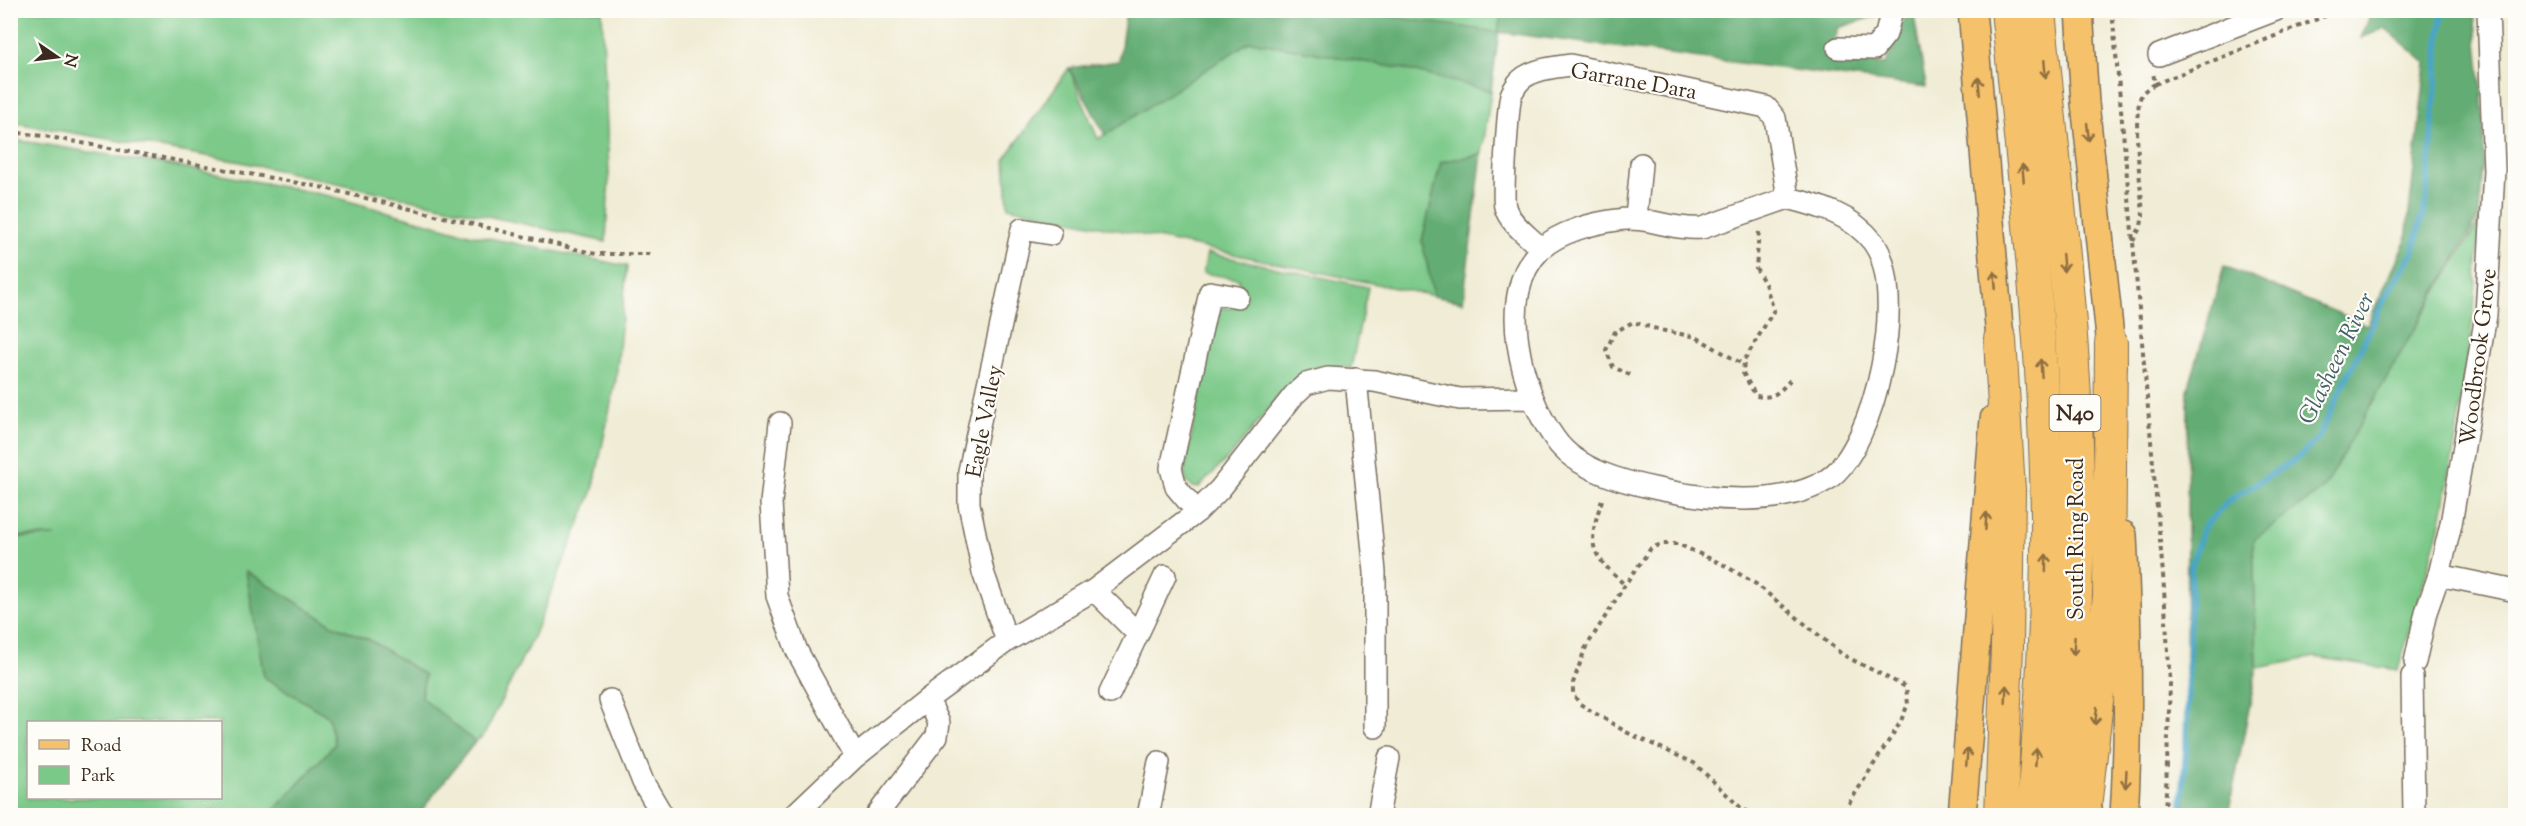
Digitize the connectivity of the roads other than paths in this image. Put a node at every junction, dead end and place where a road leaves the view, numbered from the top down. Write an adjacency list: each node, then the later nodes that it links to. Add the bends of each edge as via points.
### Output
1 (1892, 10): 8 (street, via 1886,34 1874,49)
2 (2007, 10): 42 (highway, South Ring Road / N40, one-way to 2, via 2044,662 2047,517 2041,372)
3 (2039, 10): 43 (highway, South Ring Road / N40, one-way to 43, via 2070,348 2078,502 2074,639)
4 (2079, 10): 17 (main road, one-way to 17)
5 (2276, 10): 9 (street)
6 (2488, 10): 22 (street, Woodbrook Grove, via 2494,170 2486,315 2456,501)
7 (1970, 15): 16 (main road, one-way to 7)
8 (1838, 48)
9 (2159, 55)
10 (1641, 164): 12 (street)
11 (1788, 198): 12 (street, via 1688,230); 14 (street, Garrane Dara, via 1774,118 1766,107 1570,65 1549,68 1518,82 1511,96 1506,156 1505,206 1510,218); 19 (street, via 1824,208 1854,224 1874,243 1884,270 1887,332 1879,382 1861,434 1839,470 1793,494 1758,499 1671,492 1637,485 1599,472 1565,450 1549,432)
12 (1636, 218): 14 (street, via 1587,227)
13 (1051, 234): 27 (street, Eagle Valley, via 1022,229 969,471 969,504 982,572)
14 (1541, 249): 19 (street, via 1530,265 1515,307 1516,341)
15 (1238, 297): 21 (street, via 1210,291 1171,468 1176,487)
16 (2000, 339): 40 (main road, one-way to 16); 41 (highway, one-way to 16, via 2009,490)
17 (2111, 343): 44 (highway, one-way to 44, via 2109,596); 45 (main road, one-way to 45, via 2127,609 2129,734)
18 (1356, 379): 19 (street, via 1460,399); 21 (street, via 1328,378 1306,384); 31 (street, via 1375,572)
19 (1533, 398)
20 (780, 423): 32 (street, via 771,503 777,596 797,651)
21 (1197, 512): 24 (street)
22 (2439, 575): 25 (street); 46 (street, Woodbrook Grove, via 2426,612 2414,669)
23 (1165, 576): 26 (street)
24 (1094, 590): 26 (street); 27 (street)
25 (2516, 591)
26 (1138, 634): 28 (street)
27 (1007, 641): 29 (street)
28 (1110, 693)
29 (928, 699): 32 (street); 37 (street, via 939,723 937,736)
30 (610, 700): 35 (street, via 643,782)
31 (1375, 727)
32 (855, 757): 36 (street)
33 (1389, 758): 39 (street)
34 (1159, 762): 38 (street)
35 (663, 816)
36 (794, 816)
37 (876, 816)
38 (1148, 816)
39 (1378, 816)
40 (1962, 816)
41 (2001, 816)
42 (2032, 816)
43 (2060, 816)
44 (2084, 816)
45 (2124, 816)
46 (2414, 816)

